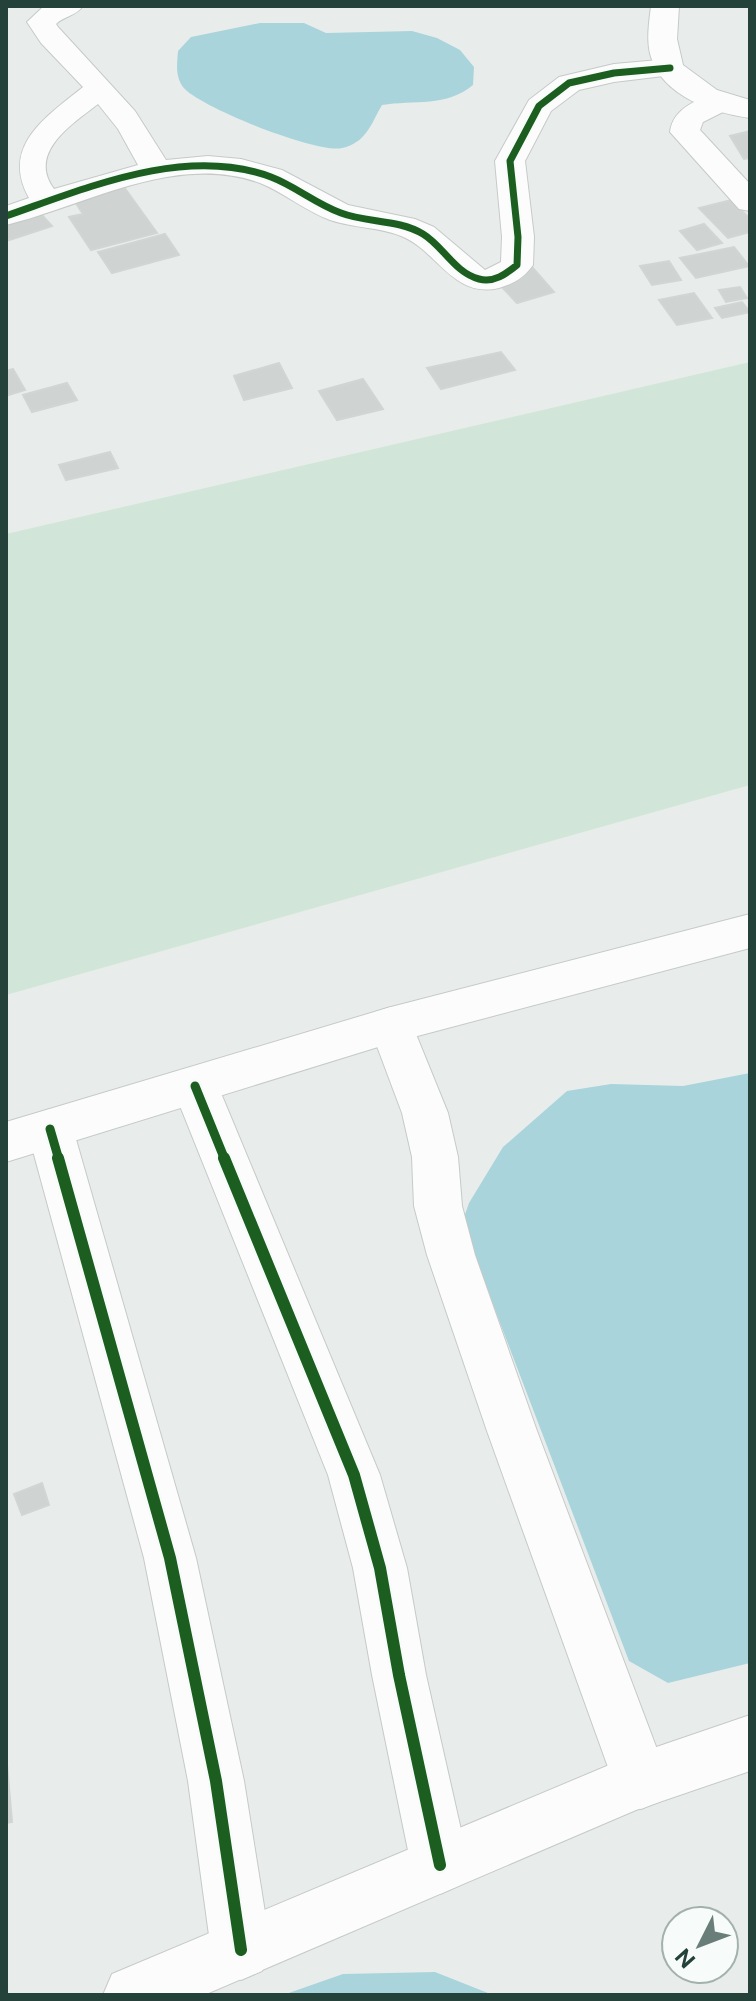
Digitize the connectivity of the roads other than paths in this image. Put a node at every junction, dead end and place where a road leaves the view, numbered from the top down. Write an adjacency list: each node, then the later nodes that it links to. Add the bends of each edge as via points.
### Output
1 (69, 6): 4 (street, via 41,22)
2 (665, 6): 3 (street, via 662,40)
3 (670, 68): 5 (street, via 703,95); 6 (street, via 569,83 539,106 510,161 517,265 493,280 472,277 424,235 404,225 331,209 270,176 234,168)
4 (99, 89): 6 (street, via 120,108); 7 (street, via 45,130 32,151 31,177)
5 (735, 106): 8 (street, via 689,117 685,132)
6 (156, 170): 7 (street)
7 (48, 202): 9 (street)
8 (750, 202)
9 (6, 216)
10 (750, 931): 11 (street)
11 (391, 1025): 12 (street); 15 (street, via 425,1113 451,1255)
12 (195, 1086): 13 (street); 16 (street, via 354,1475 380,1568)
13 (28, 1136): 17 (street, via 170,1558 216,1781)
14 (750, 1743): 15 (street)
15 (641, 1781): 16 (street)
16 (440, 1865): 17 (street)
17 (241, 1950): 18 (street)
18 (133, 1995)

